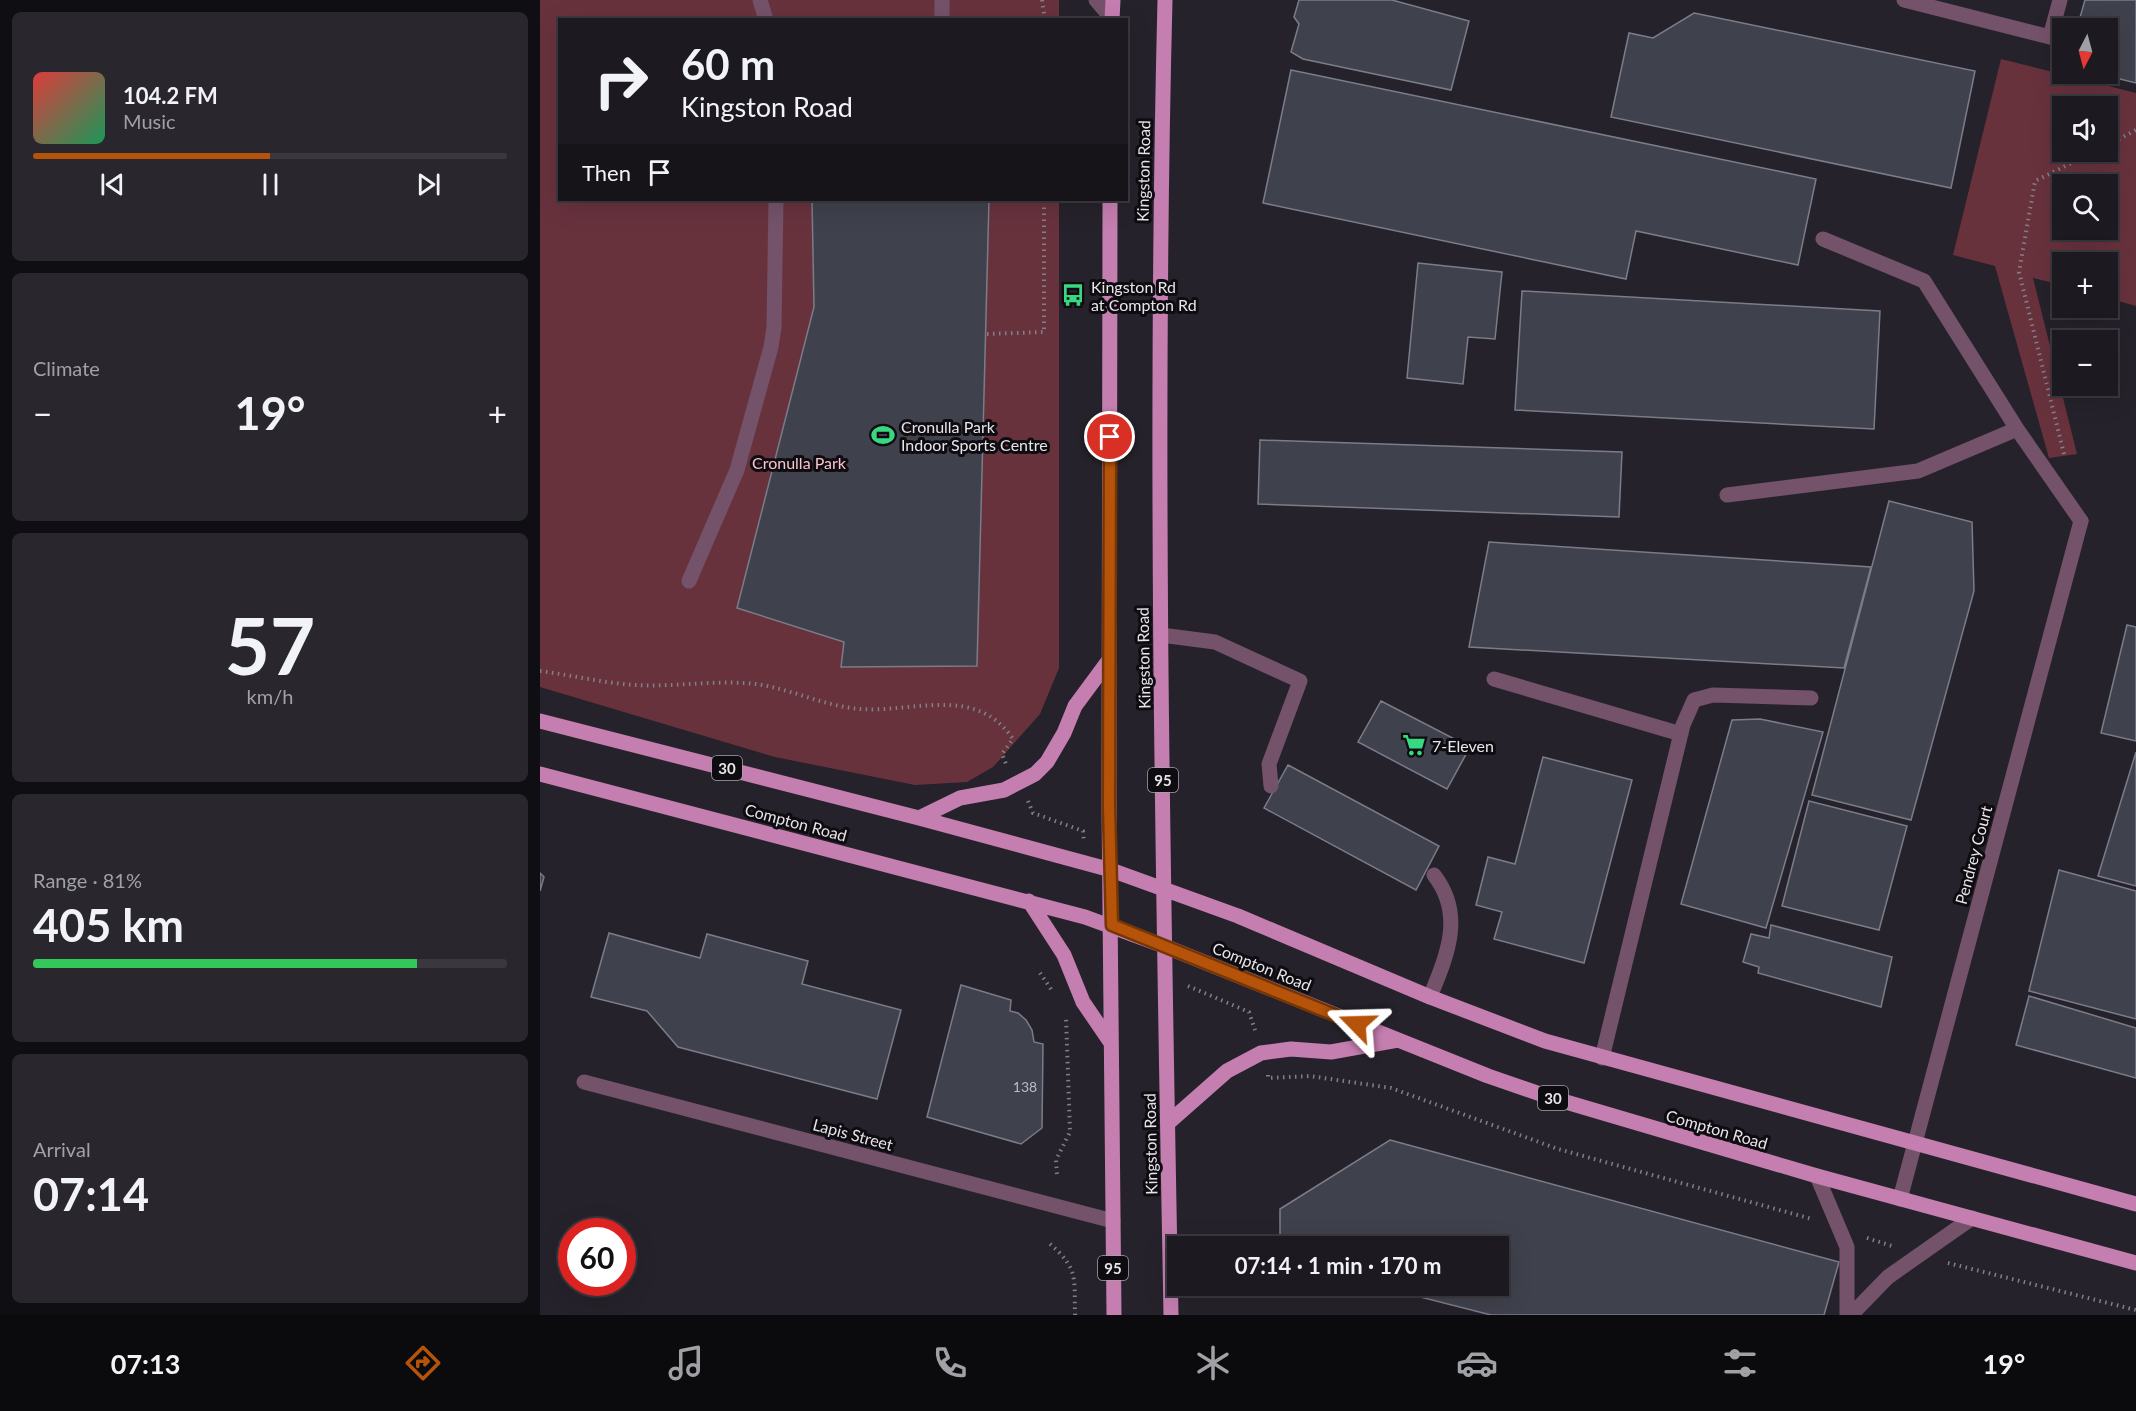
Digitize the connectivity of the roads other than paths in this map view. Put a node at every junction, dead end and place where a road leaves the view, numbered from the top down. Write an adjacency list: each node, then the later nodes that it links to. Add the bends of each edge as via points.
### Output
1 (760, 0): 8 (street)
2 (942, 0): 9 (street)
3 (1096, 0): 10 (street)
4 (1113, 0): 11 (main road)
5 (1165, 0): 18 (main road, Kingston Road / 95, via 1161,154)
6 (1904, 0): 7 (street, via 2050,37)
7 (2060, 0)
8 (765, 18)
9 (942, 18)
10 (1111, 18)
11 (1112, 18)
12 (776, 201): 17 (street, via 771,347 737,470)
13 (1110, 201): 19 (main road, Kingston Road / 95)
14 (1823, 239): 15 (street, via 1924,281)
15 (2017, 429): 16 (street, via 1918,471); 39 (street, Pendrey Court, via 2080,522)
16 (1727, 495)
17 (689, 581)
18 (1161, 635): 25 (street, via 1215,642 1300,681 1269,764); 29 (main road, Kingston Road / 95)
19 (1109, 660): 26 (main road, via 1075,706 1047,762 1035,774 1004,790 960,798); 27 (main road, Kingston Road / 95)
20 (1494, 679): 23 (street)
21 (1811, 698): 23 (street, via 1713,695 1694,700)
22 (540, 721): 26 (main road, Compton Road / 30)
23 (1681, 734): 36 (street)
24 (540, 774): 30 (main road, Compton Road / 30)
25 (1271, 786)
26 (919, 818): 27 (main road, Compton Road / 30)
27 (1111, 870): 29 (main road, Compton Road / 30); 31 (main road, Kingston Road / 95)
28 (1434, 875): 33 (street, via 1444,892 1452,926 1448,952)
29 (1164, 888): 32 (main road, Kingston Road / 95); 33 (main road, Compton Road / 30)
30 (1029, 902): 31 (main road, Compton Road / 30); 35 (main road, via 1064,955 1083,1002)
31 (1112, 925): 32 (main road, Compton Road / 30); 35 (main road, Kingston Road / 95)
32 (1164, 946): 34 (main road, Compton Road / 30); 38 (main road, Kingston Road / 95)
33 (1430, 997): 36 (main road, Compton Road / 30, via 1545,1041)
34 (1398, 1040): 38 (main road, via 1331,1052 1291,1049 1261,1053 1227,1071); 40 (main road, Compton Road / 30, via 1549,1097)
35 (1111, 1042): 44 (main road, Kingston Road / 95)
36 (1602, 1058): 39 (main road, Compton Road / 30)
37 (584, 1082): 44 (street, Lapis Street)
38 (1168, 1123): 47 (main road, Kingston Road / 95)
39 (1914, 1144): 41 (street, Pendrey Court); 42 (main road, Compton Road / 30)
40 (1817, 1176): 41 (main road, Compton Road / 30); 48 (street, via 1846,1247)
41 (1900, 1198): 43 (main road, Compton Road / 30)
42 (2136, 1204)
43 (1972, 1218): 45 (main road, Compton Road / 30); 49 (street, via 1888,1277)
44 (1113, 1221): 46 (main road, Kingston Road / 95)
45 (2136, 1263)
46 (1114, 1315)
47 (1171, 1315)
48 (1846, 1315)
49 (1851, 1315)

